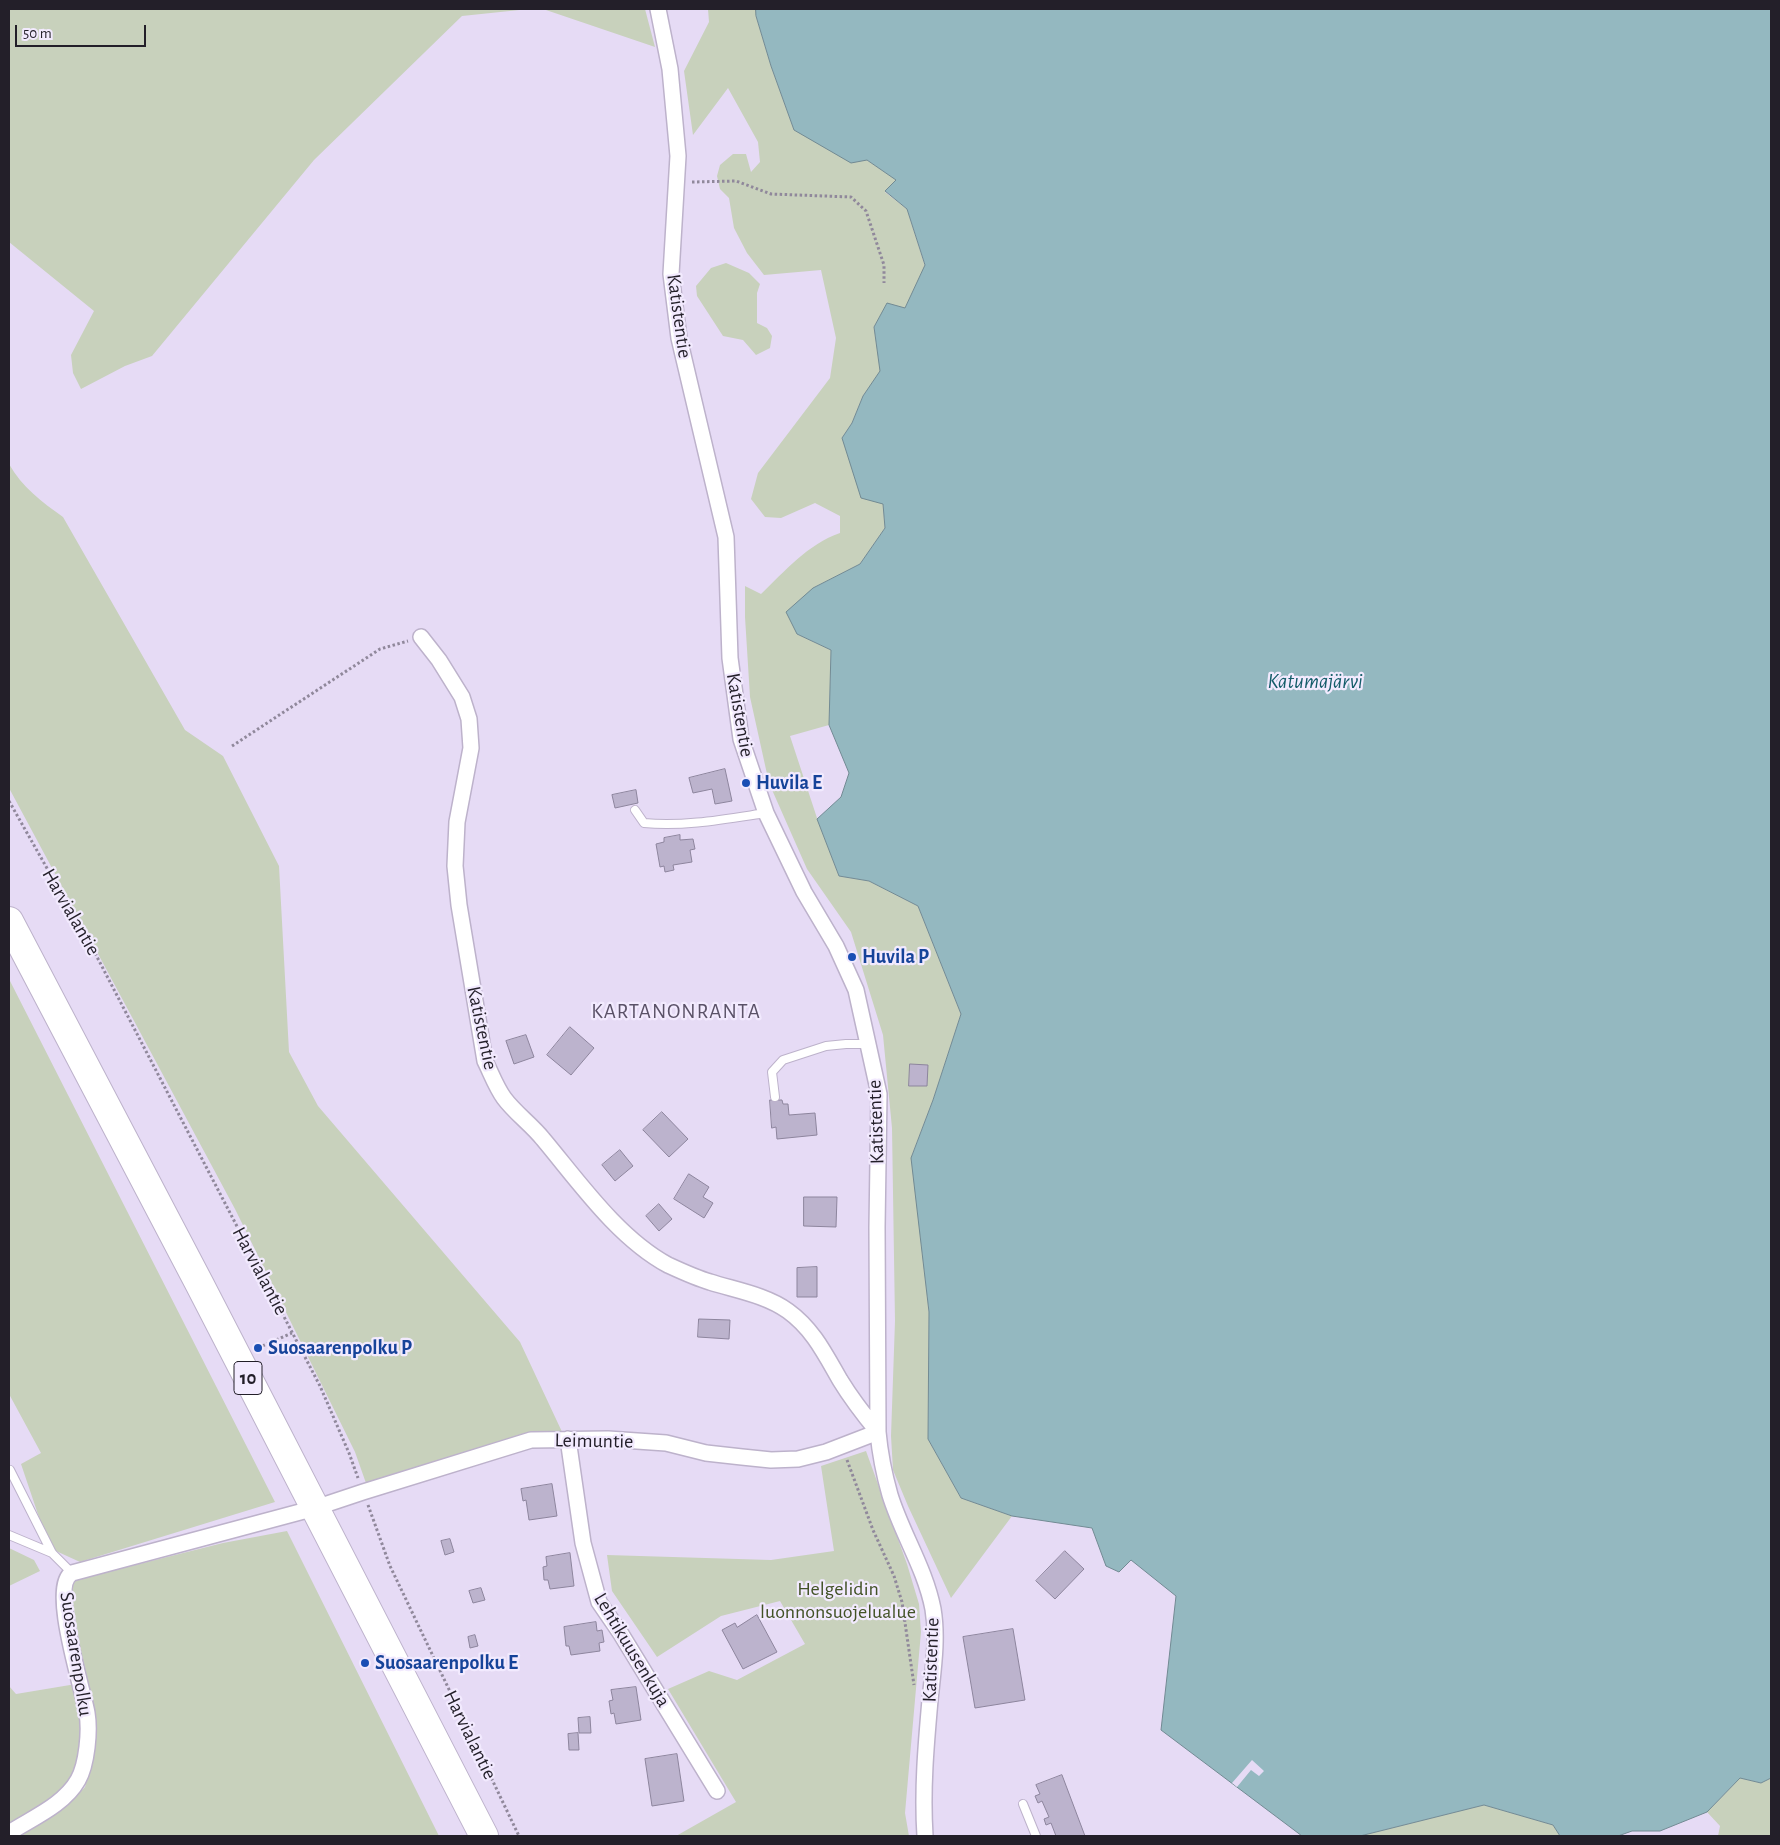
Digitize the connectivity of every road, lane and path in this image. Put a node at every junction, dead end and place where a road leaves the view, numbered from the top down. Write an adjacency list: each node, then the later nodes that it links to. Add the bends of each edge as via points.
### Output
1 (658, 9): 2 (street, Katistentie, via 670,69 678,156)
2 (677, 182): 3 (path, via 736,181 771,194 851,197 866,211 884,265); 8 (street, Katistentie, via 671,274 679,338 726,537 730,658 741,739)
3 (884, 283)
4 (421, 637): 5 (path, via 380,649); 14 (street, Katistentie, via 462,697 469,719 471,748 457,822 455,866 485,1061 493,1080 505,1098 603,1209 644,1248 667,1264 699,1278 748,1293 787,1310 809,1329 858,1408)
5 (232, 746)
6 (9, 801): 12 (path, Harvialantie, via 96,955)
7 (635, 810): 8 (lane, via 644,823 667,825)
8 (766, 813): 10 (street, Katistentie, via 856,990)
9 (9, 921): 19 (highway, Harvialantie / 10)
10 (868, 1044): 11 (lane, via 826,1046 783,1060 772,1072); 14 (street, Katistentie, via 879,1094 876,1228)
11 (775, 1097)
12 (292, 1333): 13 (path); 18 (path, Harvialantie, via 320,1386)
13 (258, 1348)
14 (878, 1432): 16 (street, Leimuntie); 29 (street, Katistentie, via 890,1496 924,1577 933,1610 936,1644 922,1803)
15 (568, 1438): 16 (street, Leimuntie, via 666,1443 771,1460 798,1459); 18 (street, Leimuntie, via 531,1440); 24 (street, Lehtikuusenkuja, via 583,1543 599,1602)
16 (841, 1446): 23 (path, via 902,1602)
17 (10, 1470): 21 (lane)
18 (363, 1492): 19 (street, Leimuntie); 28 (path, Harvialantie, via 390,1566)
19 (315, 1508): 22 (street, Suosaarenpolku); 27 (highway, Harvialantie / 10)
20 (9, 1535): 21 (lane)
21 (52, 1553): 22 (lane)
22 (72, 1573): 26 (street, Suosaarenpolku, via 65,1580 63,1595 75,1667 88,1714 88,1750 78,1780 63,1799)
23 (914, 1686)
24 (717, 1791)
25 (1023, 1804): 30 (lane)
26 (9, 1833)
27 (484, 1836)
28 (519, 1836)
29 (925, 1836)
30 (1036, 1836)

